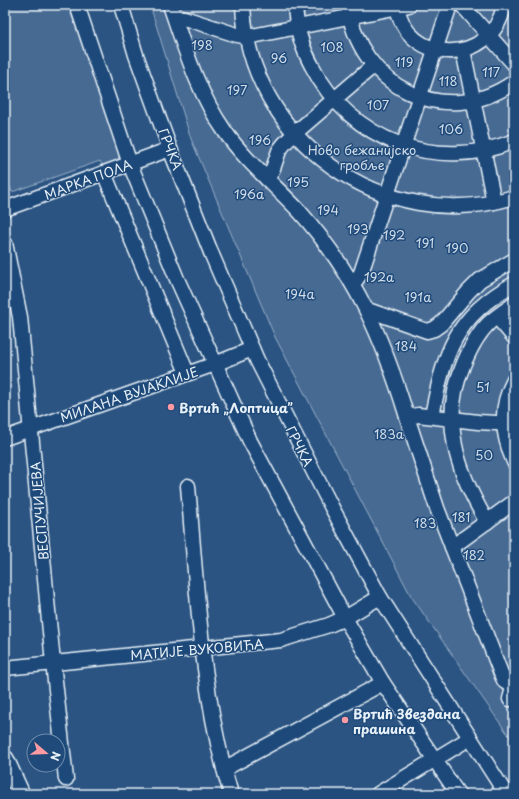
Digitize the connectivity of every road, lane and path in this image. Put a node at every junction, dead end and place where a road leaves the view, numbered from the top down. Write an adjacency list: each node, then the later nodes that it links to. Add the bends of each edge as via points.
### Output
1 (77, 5): 28 (street)
2 (121, 5): 26 (street, ГРЧКА)
3 (170, 5): 11 (street)
4 (243, 5): 13 (street)
5 (295, 5): 12 (street)
6 (450, 5): 15 (street)
7 (462, 5): 14 (street)
8 (402, 6): 9 (street); 15 (street, via 402,22 411,34 418,41)
9 (348, 11): 12 (street); 18 (street, via 358,43)
10 (507, 12): 14 (street)
11 (176, 20): 13 (street, via 181,17); 30 (street, via 200,85 214,113 234,143)
12 (298, 26): 13 (street); 21 (street, via 308,58)
13 (247, 36): 23 (street, via 264,88)
14 (489, 36): 16 (street); 17 (street)
15 (436, 49): 16 (street); 20 (street)
16 (463, 50): 22 (street)
17 (514, 64)
18 (373, 66): 20 (street, via 394,84); 21 (street)
19 (514, 82): 22 (street, via 500,91)
20 (420, 97): 22 (street, via 450,102); 25 (street)
21 (334, 100): 23 (street); 25 (street, via 366,128)
22 (474, 100): 27 (street)
23 (294, 134): 30 (street, via 279,151 272,173); 31 (street, via 310,150 346,177)
24 (514, 141): 27 (street)
25 (403, 146): 27 (street, via 442,154); 31 (street)
26 (170, 149): 28 (street, МАРКА ПОЛА); 43 (street, ГРЧКА)
27 (484, 151): 33 (street)
28 (130, 164): 29 (street, МАРКА ПОЛА); 44 (street)
29 (104, 174): 34 (street, МАРКА ПОЛА); 45 (street)
30 (267, 179): 37 (street, via 320,236)
31 (386, 195): 33 (street, via 440,206); 37 (street, via 361,273)
32 (514, 197): 33 (street)
33 (494, 202)
34 (5, 209)
35 (5, 243): 51 (street, ВЕСПУЧИЈЕВА, via 20,317)
36 (514, 260): 40 (street, via 480,280 432,331)
37 (352, 282): 40 (street)
38 (514, 284): 47 (street, via 481,305 460,328 444,363)
39 (514, 304): 41 (street)
40 (368, 310): 48 (street, via 387,356)
41 (497, 317): 42 (street); 49 (street, via 483,330 466,358 455,386)
42 (514, 337)
43 (252, 349): 44 (street, МИЛАНА ВУЈАКЛИЈЕ); 58 (street, ГРЧКА)
44 (215, 364): 45 (street, МИЛАНА ВУЈАКЛИЈЕ); 59 (street, via 262,465)
45 (187, 373): 51 (street, МИЛАНА ВУЈАКЛИЈЕ)
46 (514, 380): 50 (street, via 503,415)
47 (432, 416): 48 (street); 49 (street)
48 (407, 417): 57 (street)
49 (452, 418): 50 (street); 56 (street, via 455,448 462,473)
50 (509, 424): 53 (street)
51 (31, 428): 52 (street, МИЛАНА ВУЈАКЛИЈЕ); 61 (street, ВЕСПУЧИЈЕВА)
52 (5, 438)
53 (514, 462)
54 (188, 486): 60 (street)
55 (514, 502): 56 (street)
56 (487, 522): 57 (street)
57 (452, 546): 64 (street)
58 (380, 597): 59 (street, МАТИЈЕ ВУКОВИЋА); 65 (street, ГРЧКА)
59 (345, 618): 60 (street, МАТИЈЕ ВУКОВИЋА, via 282,640); 63 (street)
60 (203, 648): 61 (street, МАТИЈЕ ВУКОВИЋА); 68 (street, via 211,707)
61 (53, 663): 62 (street, МАТИЈЕ ВУКОВИЋА); 69 (street, ВЕСПУЧИЈЕВА)
62 (5, 668)
63 (383, 683): 67 (street); 68 (street)
64 (510, 693)
65 (470, 738): 67 (street); 74 (street, ГРЧКА)
66 (5, 759): 70 (main road)
67 (435, 761): 72 (street); 73 (street)
68 (224, 769): 71 (street)
69 (66, 779)
70 (21, 794)
71 (232, 794)
72 (378, 794)
73 (458, 794)
74 (506, 794)

